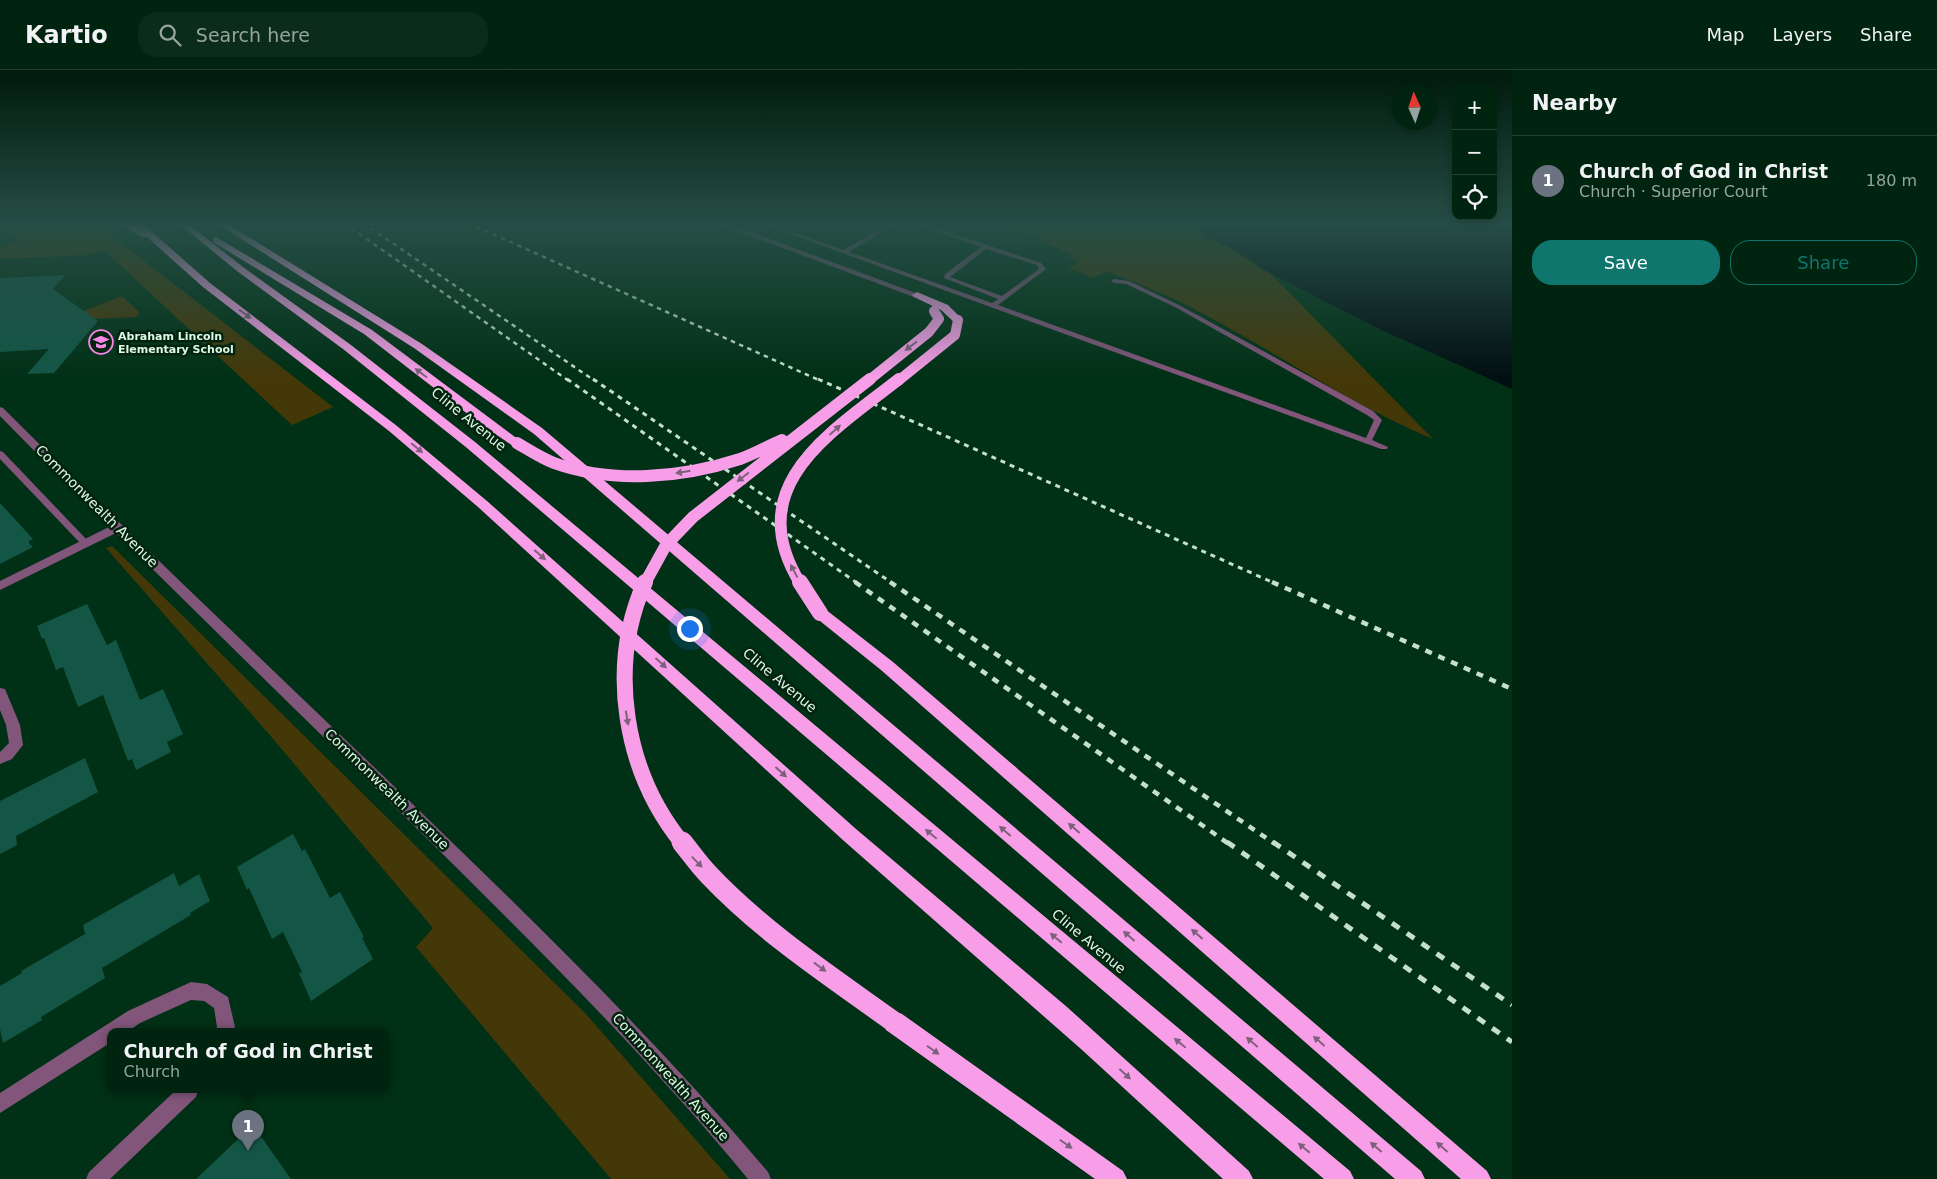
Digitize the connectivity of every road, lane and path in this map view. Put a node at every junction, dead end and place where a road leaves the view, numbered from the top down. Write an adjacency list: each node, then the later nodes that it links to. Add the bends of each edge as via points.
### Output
1 (197, 275): 31 (highway, one-way to 31, via 380,416 428,457)
2 (249, 275): 32 (highway, Cline Avenue, one-way to 2, via 471,445)
3 (273, 275): 14 (highway, one-way to 3, bridge, via 730,462 682,473 648,476 606,474 555,464 486,422 368,332)
4 (303, 275): 33 (highway, one-way to 4, via 538,431 418,346)
5 (862, 275): 10 (street)
6 (907, 275): 12 (lane)
7 (947, 275): 11 (lane, via 948,278)
8 (1036, 275): 11 (lane)
9 (1114, 281): 15 (lane, via 1126,282 1177,306 1370,413 1378,420)
10 (917, 295): 14 (highway, one-way to 14, bridge, via 940,319 930,332); 34 (highway, one-way to 10, bridge, via 887,666 820,613 787,558 782,541 784,499 803,461 836,428 955,335 958,320 954,313)
11 (1004, 299): 12 (lane)
12 (993, 306): 15 (lane)
13 (0, 410): 18 (street, Commonwealth Avenue)
14 (810, 427): 30 (highway, one-way to 30, bridge, via 686,522 666,546 639,596 631,620 623,690 633,748 644,781 661,816 687,852 756,921)
15 (1368, 441): 16 (lane)
16 (1384, 447)
17 (0, 454): 19 (lane)
18 (117, 528): 19 (street); 29 (street, Commonwealth Avenue, via 527,925 622,1022)
19 (85, 543): 20 (street)
20 (0, 586)
21 (0, 693): 22 (street, via 13,725 16,745)
22 (0, 758)
23 (117, 1028): 24 (street, via 191,991 207,992 222,1003)
24 (226, 1028)
25 (107, 1035): 27 (street)
26 (186, 1093): 28 (street)
27 (0, 1104)
28 (96, 1179)
29 (761, 1179)
30 (1115, 1179)
31 (1241, 1179)
32 (1342, 1179)
33 (1413, 1179)
34 (1479, 1179)

